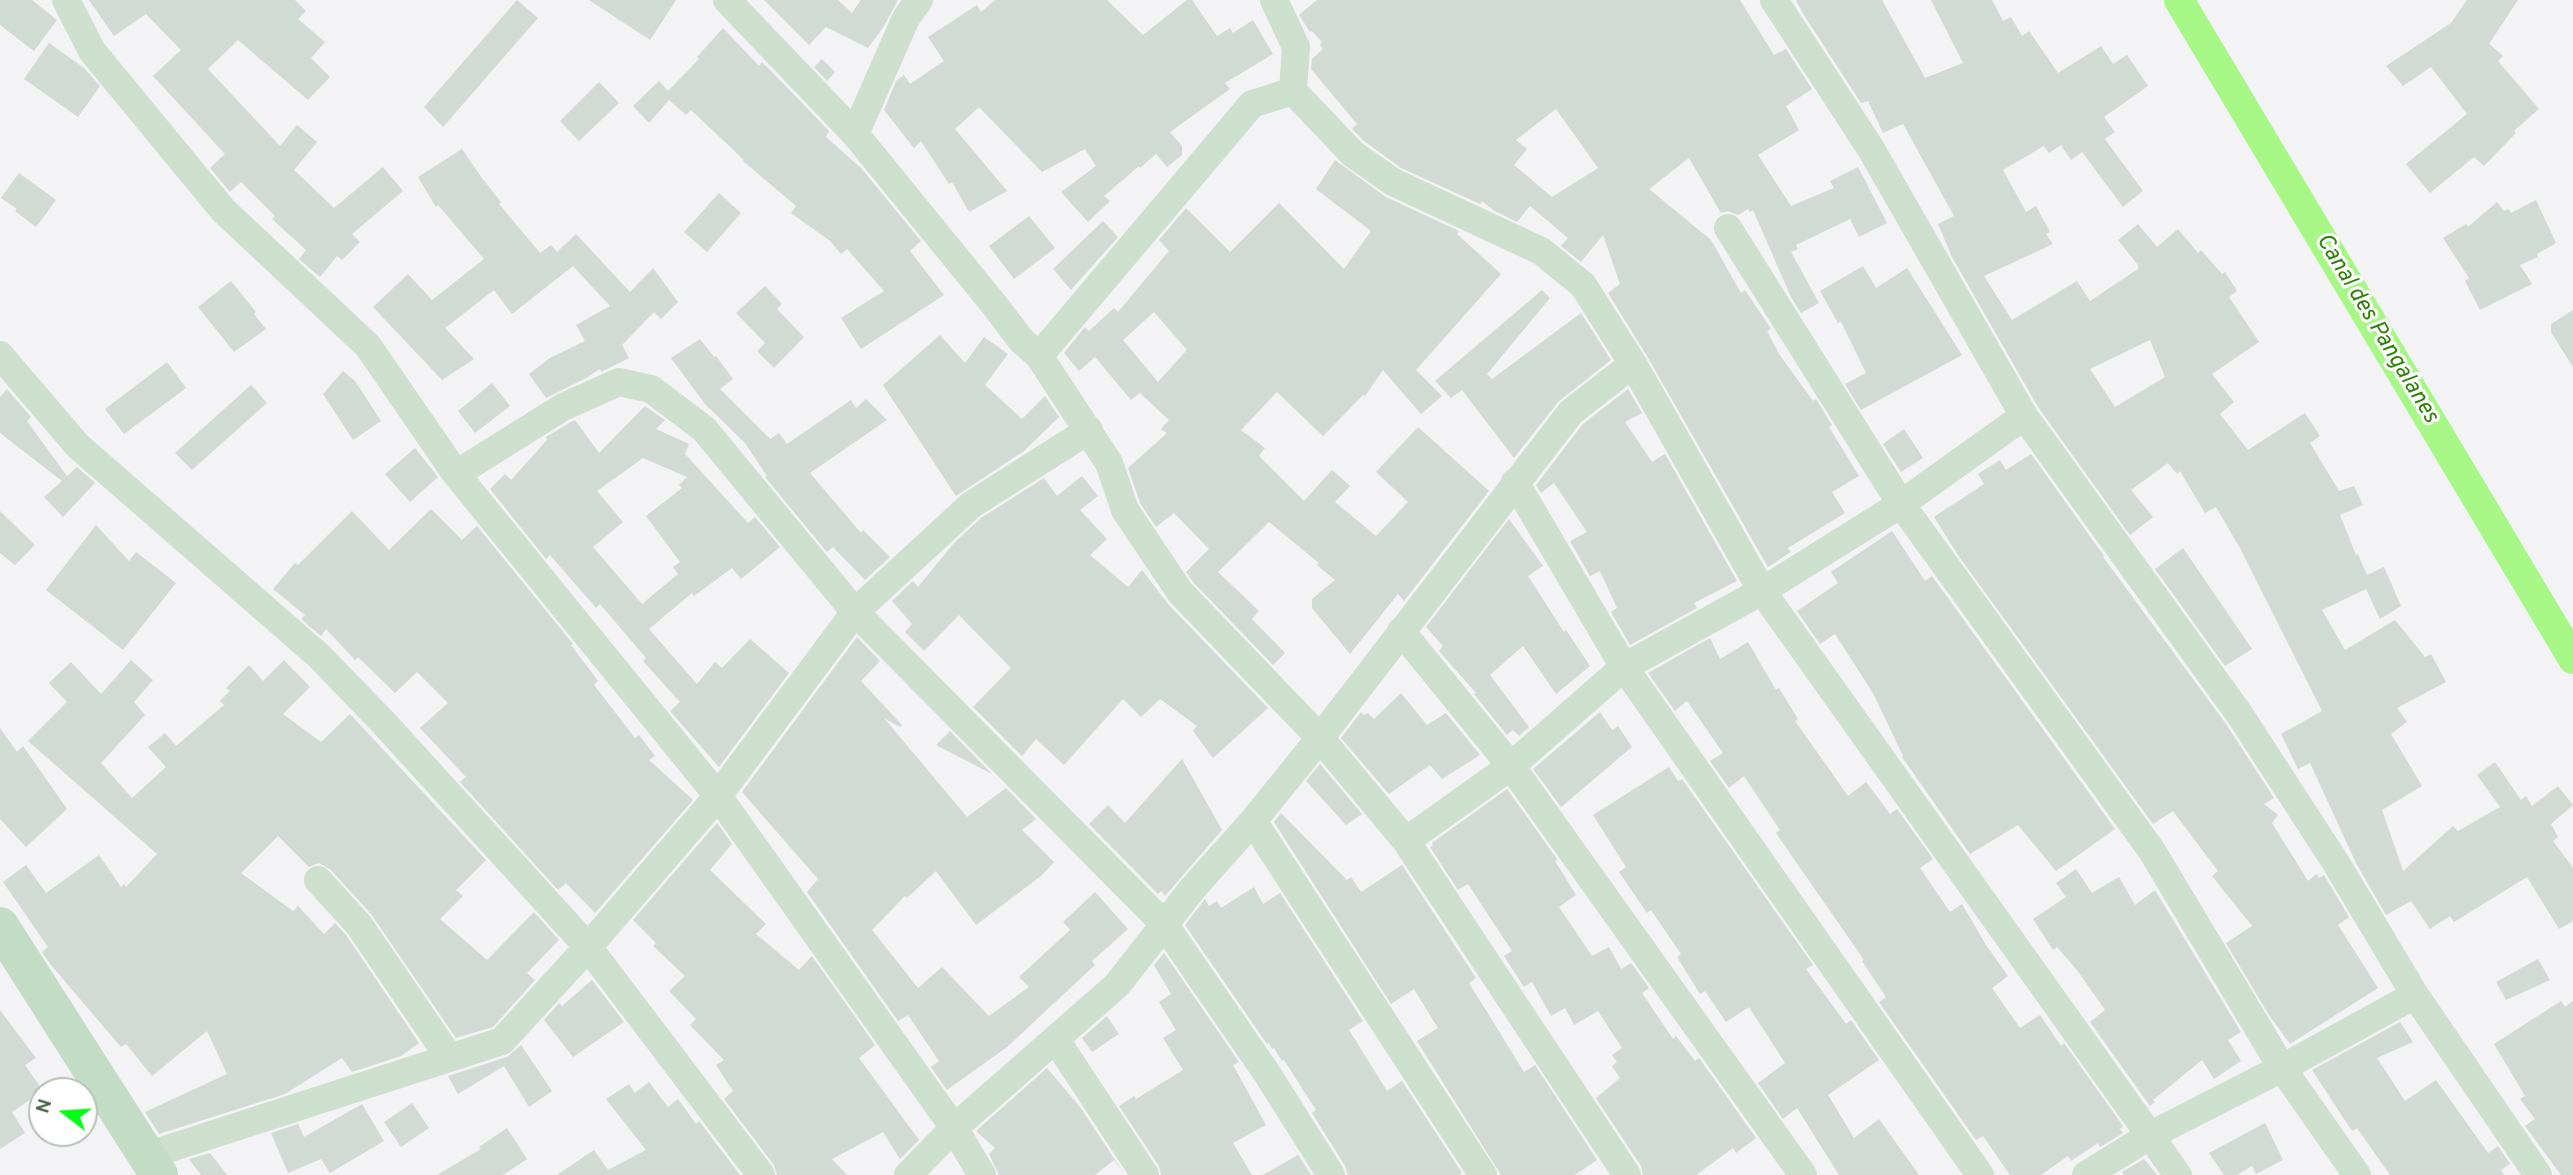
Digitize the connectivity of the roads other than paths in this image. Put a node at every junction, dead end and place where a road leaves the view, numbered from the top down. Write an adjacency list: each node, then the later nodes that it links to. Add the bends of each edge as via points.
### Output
1 (66, 0): 14 (street, via 93,51 223,210 368,346)
2 (727, 0): 7 (street)
3 (919, 0): 7 (street, via 906,18)
4 (1274, 0): 6 (street, via 1296,47)
5 (1774, 0): 12 (street, via 1871,149)
6 (1293, 91): 10 (street, via 1252,104); 11 (street, via 1353,154 1393,182 1541,251 1583,285)
7 (855, 134): 10 (street, via 1021,340)
8 (1728, 228): 16 (street)
9 (0, 355): 29 (street, via 78,446 319,656)
10 (1039, 356): 13 (street)
11 (1633, 364): 15 (street, via 1572,412); 17 (street)
12 (2024, 416): 16 (street); 30 (street, via 2240,715)
13 (1089, 430): 18 (street, via 971,505); 21 (street, via 1109,463 1125,510 1180,592)
14 (456, 474): 18 (street, via 563,407 619,382 651,389 704,429); 23 (street)
15 (1515, 482): 19 (street); 20 (street)
16 (1901, 504): 17 (street); 33 (street, via 2152,851)
17 (1762, 592): 20 (street); 35 (street)
18 (856, 612): 23 (street); 27 (street)
19 (1401, 631): 21 (street); 22 (street)
20 (1624, 667): 22 (street); 45 (street)
21 (1320, 738): 24 (street); 25 (street)
22 (1511, 766): 25 (street); 44 (street)
23 (718, 796): 29 (street); 34 (street)
24 (1253, 821): 27 (street); 42 (street)
25 (1406, 841): 43 (street)
26 (318, 880): 32 (street, via 359,925)
27 (1164, 924): 31 (street, via 1117,985); 41 (street)
28 (0, 926): 36 (main road)
29 (588, 947): 32 (street, via 502,1041); 37 (street)
30 (2415, 995): 33 (street); 49 (street)
31 (1056, 1040): 34 (street); 40 (street)
32 (449, 1057): 36 (street)
33 (2282, 1068): 35 (street); 48 (street)
34 (954, 1128): 38 (street); 39 (street)
35 (2151, 1135): 46 (street); 47 (street)
36 (152, 1166)
37 (761, 1175)
38 (908, 1175)
39 (982, 1175)
40 (1145, 1175)
41 (1331, 1175)
42 (1483, 1175)
43 (1627, 1175)
44 (1803, 1175)
45 (1980, 1175)
46 (2086, 1175)
47 (2178, 1175)
48 (2357, 1175)
49 (2538, 1175)

